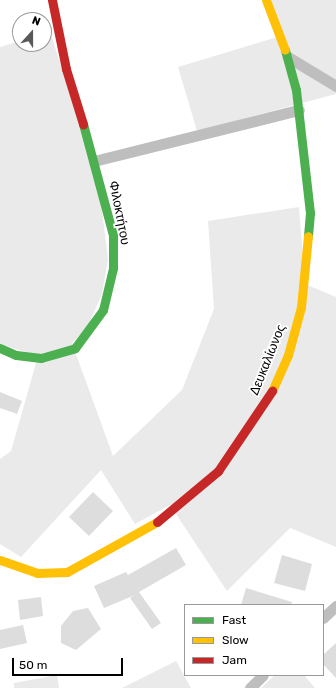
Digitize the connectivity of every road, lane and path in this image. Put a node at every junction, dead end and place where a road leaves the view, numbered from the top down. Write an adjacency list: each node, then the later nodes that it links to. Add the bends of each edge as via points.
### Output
1 (52, 0): 6 (street, Φιλοκτήτου, via 66,69)
2 (266, 0): 3 (street, Δευκαλίωνος)
3 (288, 57): 4 (street); 5 (street, Δευκαλίωνος)
4 (336, 86)
5 (299, 110): 6 (street); 8 (street, Δευκαλίωνος, via 310,213 305,284 288,355 252,426 218,470 188,500 159,521 76,569 37,572)
6 (94, 161): 7 (street, Φιλοκτήτου, via 114,251 103,310 91,331 67,353 29,358)
7 (0, 348)
8 (0, 560)
9 (336, 606): 10 (street)
10 (324, 617)
11 (262, 676): 12 (street)
12 (250, 688)

